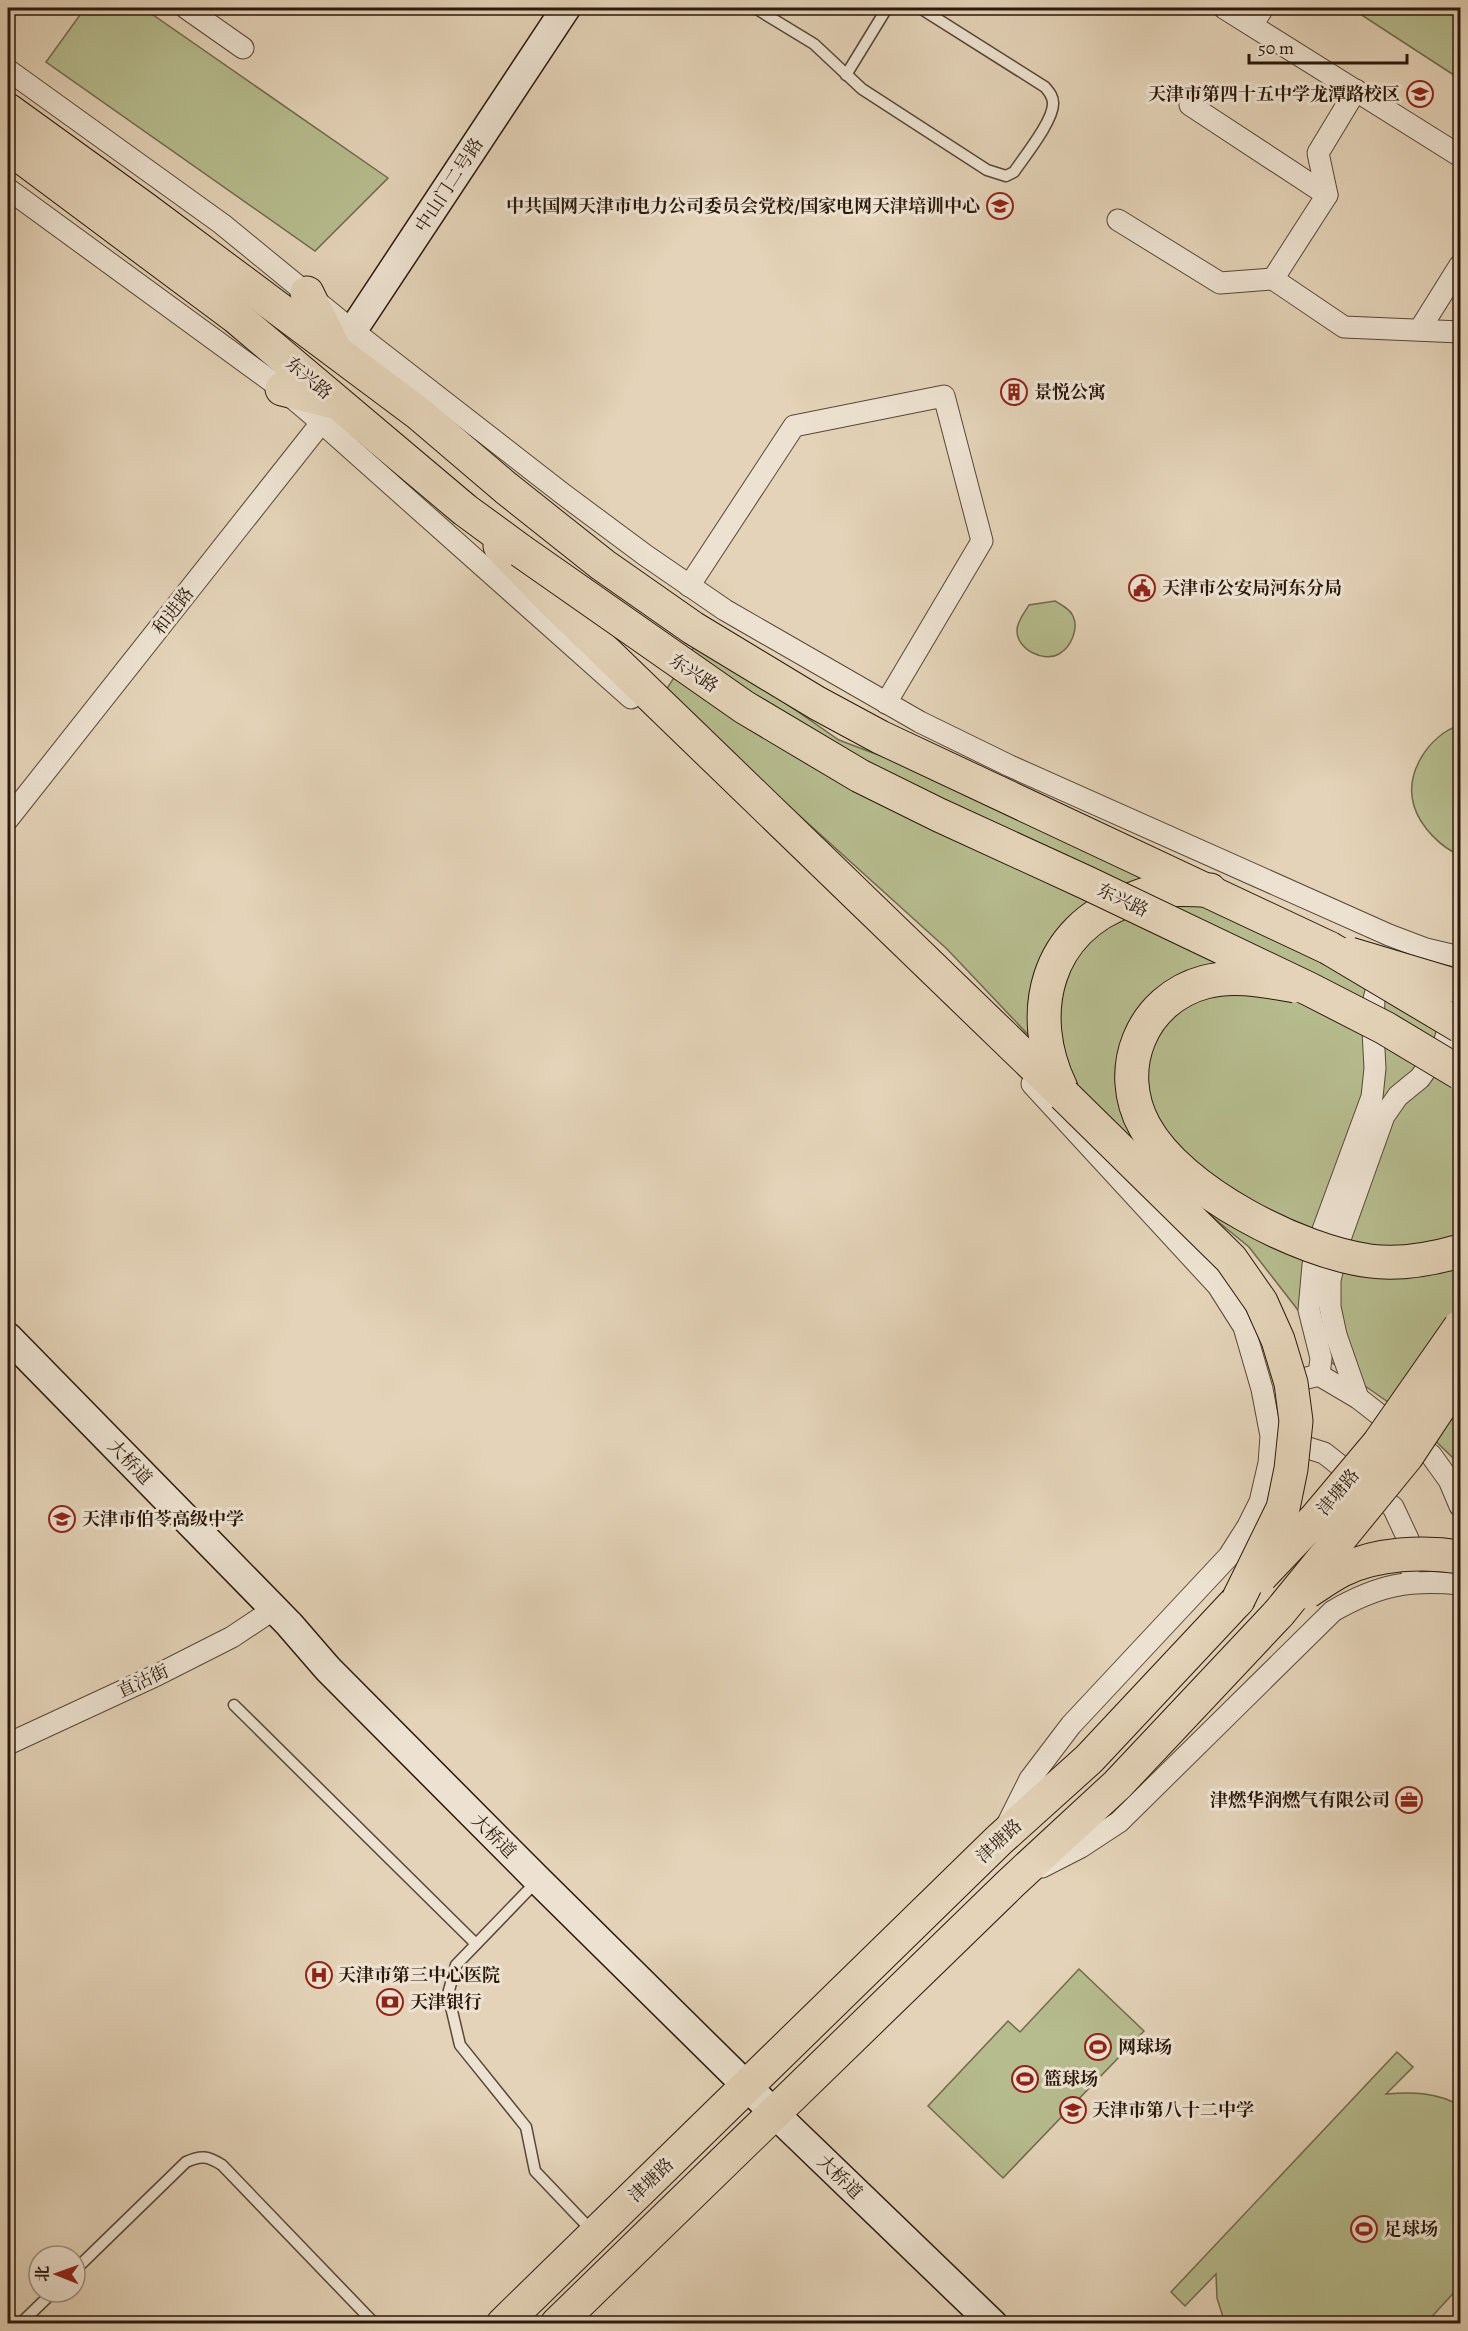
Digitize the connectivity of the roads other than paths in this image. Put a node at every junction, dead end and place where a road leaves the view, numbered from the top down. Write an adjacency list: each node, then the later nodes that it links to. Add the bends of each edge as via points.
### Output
1 (554, 8): 25 (street, 中山门二号路)
2 (566, 8): 25 (street, 中山门二号路)
3 (755, 8): 11 (lane, via 814,44)
4 (887, 8): 11 (lane)
5 (920, 8): 11 (lane, via 1052,95 1050,117 1014,172 1006,176 987,170)
6 (1224, 8): 8 (street)
7 (190, 9): 9 (street)
8 (1258, 16): 12 (street)
9 (243, 48)
10 (8, 70): 22 (street, via 222,224)
11 (846, 75)
12 (1356, 90): 16 (street); 18 (street, via 1318,153)
13 (1190, 105): 18 (street)
14 (8, 110): 25 (main road, 东兴路, via 145,209)
15 (8, 147): 27 (main road, 东兴路, via 236,317)
16 (1461, 156)
17 (8, 189): 26 (street)
18 (1327, 195): 21 (street)
19 (1118, 220): 21 (street, via 1220,283)
20 (1461, 265): 23 (street)
21 (1273, 279): 23 (street, via 1344,327)
22 (307, 293): 25 (main road)
23 (1420, 329): 24 (street)
24 (1461, 332)
25 (336, 338): 29 (street); 32 (main road, 东兴路, via 506,488 603,565 693,628 880,737)
26 (282, 389): 27 (main road)
27 (330, 412): 28 (main road, 东兴路); 31 (street, 和进路); 46 (street, via 1013,1064 1218,1286 1244,1327)
28 (465, 510): 37 (main road, 东兴路, bridge, via 744,707 860,776); 40 (main road, via 553,601)
29 (689, 585): 30 (street); 30 (street, via 794,426 944,396 982,541)
30 (885, 703): 33 (street, via 1010,766)
31 (8, 819)
32 (1163, 881): 34 (main road, 东兴路, via 1210,890); 40 (main road, via 1092,918 1062,948 1045,996 1051,1063)
33 (1389, 935): 35 (street); 44 (street, via 1374,999 1372,1097 1313,1265 1309,1310 1321,1358)
34 (1329, 948): 36 (main road, bridge); 38 (main road, 东兴路, bridge)
35 (1461, 957)
36 (1461, 986): 47 (street, via 1444,1044 1420,1078 1398,1096 1384,1116 1340,1239 1330,1280 1330,1308)
37 (1309, 988): 39 (main road, 东兴路, bridge); 41 (main road, bridge, via 1226,978 1206,981 1172,996 1146,1024 1134,1058 1134,1106 1145,1128 1157,1148 1196,1184 1296,1240 1371,1261 1435,1258)
38 (1461, 1026)
39 (1461, 1073)
40 (1064, 1095): 54 (main road, bridge, via 1231,1259 1261,1302 1278,1340 1291,1383 1296,1421 1291,1469 1283,1508)
41 (1461, 1251)
42 (1461, 1327): 54 (main road, 津塘路, bridge, via 1379,1443)
43 (8, 1337): 55 (street, 大桥道)
44 (1319, 1376): 46 (street); 47 (street)
45 (1461, 1376): 56 (main road, 津塘路, bridge, via 1407,1456)
46 (1262, 1389): 48 (street)
47 (1358, 1398): 49 (street, via 1431,1455)
48 (1271, 1436): 52 (street, via 1324,1453 1393,1507 1408,1539); 59 (street, via 1260,1502 1229,1556 1071,1725 1029,1779)
49 (1455, 1481): 50 (street)
50 (1461, 1506)
51 (1461, 1557): 56 (main road, bridge, via 1415,1554 1368,1561 1336,1573)
52 (1412, 1582): 53 (street); 61 (street, via 1373,1590 1333,1611 1119,1822)
53 (1461, 1584)
54 (1239, 1600): 59 (main road, 津塘路, via 1089,1758)
55 (274, 1609): 58 (street, 直沽街, via 232,1637); 60 (street, 大桥道, via 328,1669)
56 (1279, 1613): 61 (main road, 津塘路, via 1117,1785)
57 (234, 1705): 62 (lane)
58 (8, 1744)
59 (999, 1840): 63 (main road, 津塘路)
60 (538, 1880): 62 (lane); 63 (street, 大桥道)
61 (1010, 1884): 64 (main road, 津塘路)
62 (476, 1944): 65 (lane, via 456,1965 448,1994 459,2045 526,2127 535,2170)
63 (748, 2085): 64 (street, 大桥道); 65 (main road, 津塘路)
64 (774, 2113): 71 (main road, 津塘路); 72 (street, 大桥道)
65 (595, 2234): 70 (main road, 津塘路)
66 (87, 2258): 69 (lane, via 186,2162 200,2156 222,2165)
67 (41, 2304): 68 (lane)
68 (20, 2324)
69 (375, 2324)
70 (503, 2324)
71 (557, 2324)
72 (993, 2324)

